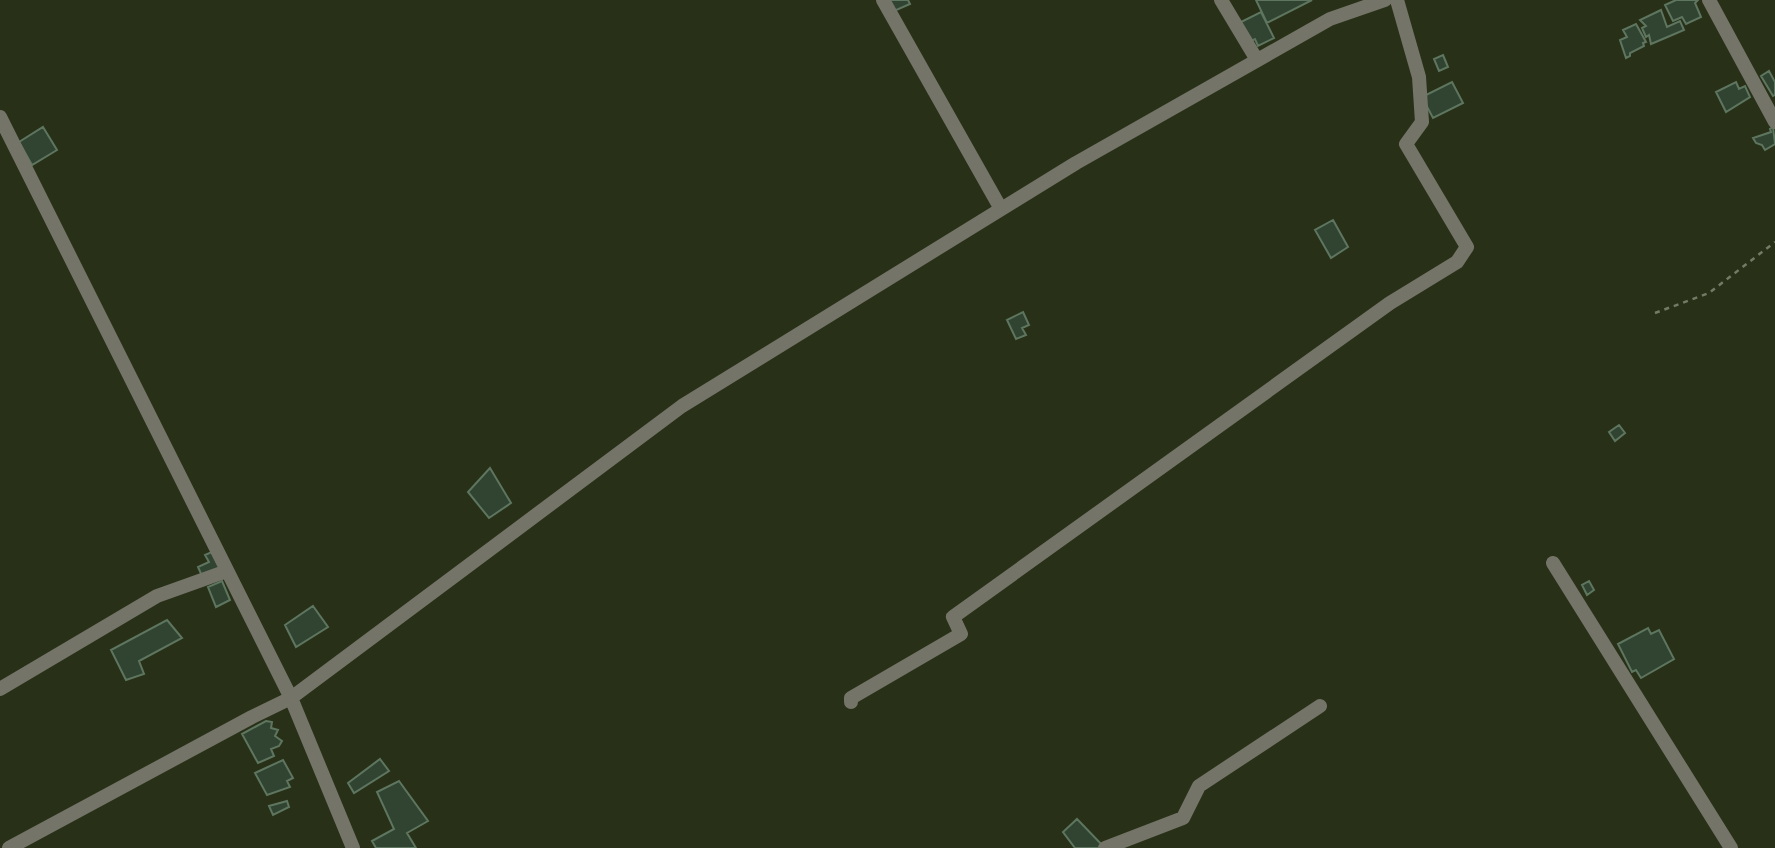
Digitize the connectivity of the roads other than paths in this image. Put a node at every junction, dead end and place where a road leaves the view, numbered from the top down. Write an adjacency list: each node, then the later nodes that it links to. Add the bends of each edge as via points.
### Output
1 (883, 0): 9 (street)
2 (1221, 0): 6 (street)
3 (1385, 0): 6 (street, via 1330,19)
4 (1397, 0): 14 (street, via 1419,77 1422,122 1406,144 1467,247 1457,262 1390,303 953,617 961,634)
5 (1709, 0): 8 (street)
6 (1257, 60): 9 (street)
7 (0, 117): 11 (street)
8 (1775, 122)
9 (1001, 209): 13 (street, via 682,406)
10 (1553, 563): 19 (street)
11 (227, 571): 12 (street, via 156,596); 13 (street)
12 (0, 689)
13 (291, 698): 16 (street); 17 (street)
14 (851, 702)
15 (1320, 706): 18 (street, via 1199,786 1183,818)
16 (9, 848)
17 (353, 848)
18 (1105, 848)
19 (1731, 848)

